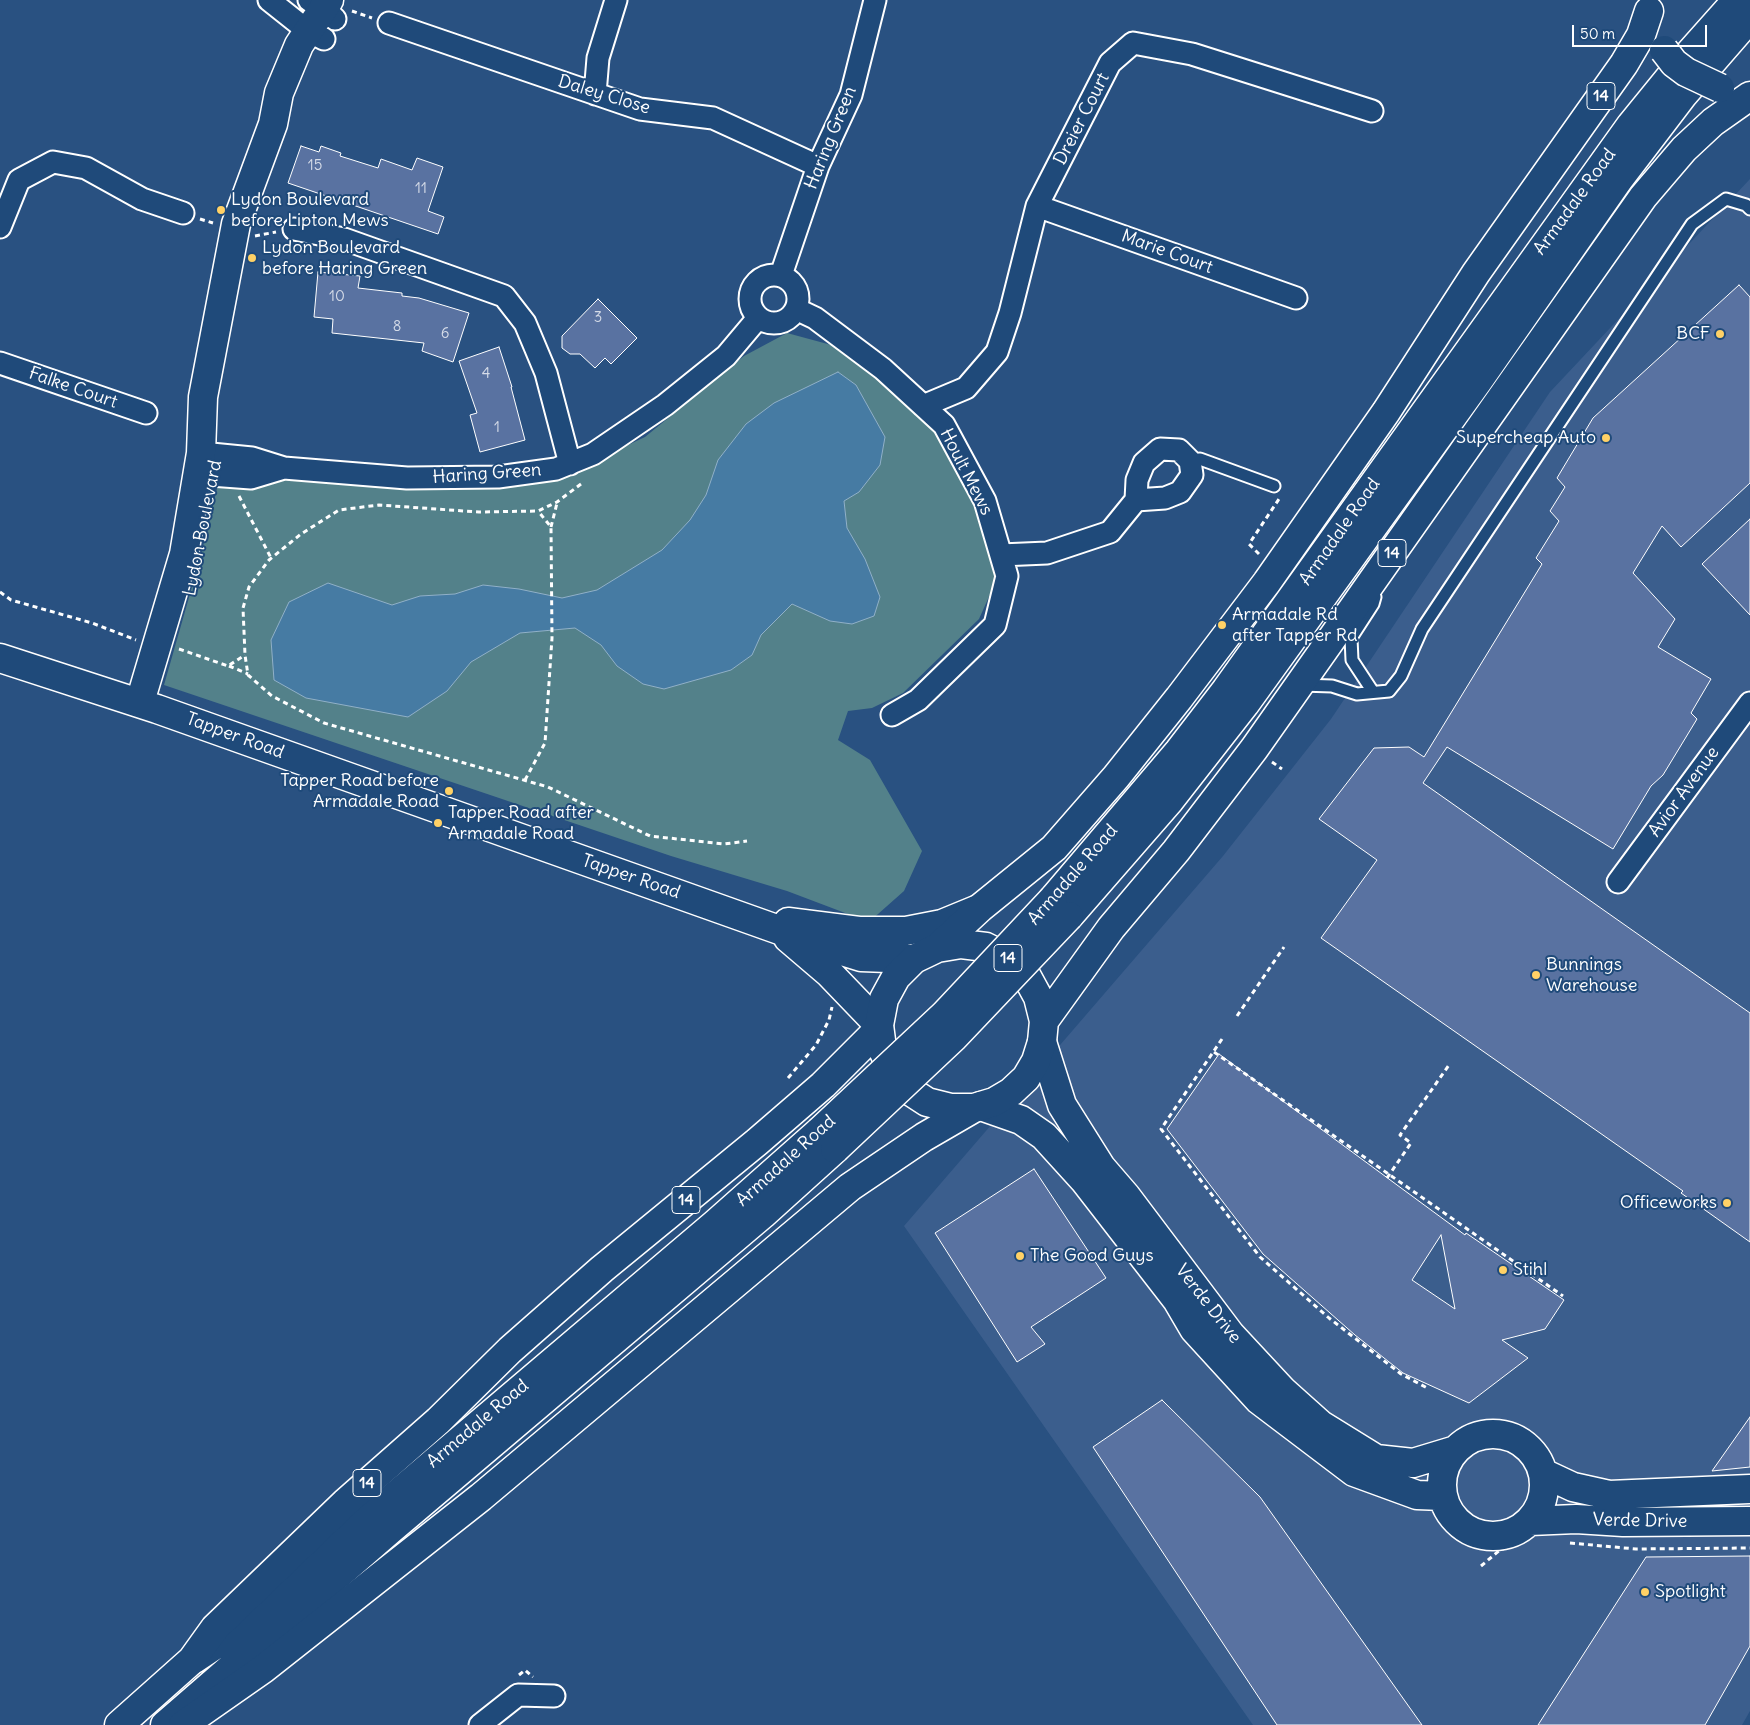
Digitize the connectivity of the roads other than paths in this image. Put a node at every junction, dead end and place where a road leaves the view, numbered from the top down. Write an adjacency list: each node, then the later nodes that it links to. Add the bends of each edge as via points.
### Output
1 (269, 0): 6 (street)
2 (616, 0): 10 (street, via 598,58)
3 (875, 0): 13 (street, Haring Green, via 851,95)
4 (1737, 0): 41 (main road, Armadale Road, via 1631,125 1226,690)
5 (1650, 5): 9 (main road, 14, bridge, via 1656,35 1674,63 1720,88); 40 (main road, Armadale Road / 14, via 1641,35 1624,64 1476,273 1386,412 1267,582 1116,777 1054,848)
6 (327, 13): 28 (main road, Lydon Boulevard, via 299,46 279,93 273,124 236,224 214,344 221,396)
7 (1750, 18): 41 (main road, Armadale Road, via 1683,95 1619,179 1478,381 1224,732 1170,800)
8 (389, 23): 10 (street, Daley Close)
9 (1750, 91)
10 (595, 94): 13 (street, Daley Close, via 640,109 714,118)
11 (1750, 96): 32 (main road, 14, via 1684,149 1643,197)
12 (1372, 112): 14 (street, Dreier Court, via 1192,54 1133,43 1110,63)
13 (818, 166): 19 (street, Haring Green)
14 (1037, 206): 20 (street, Marie Court); 24 (street, Dreier Court, via 997,352 966,388)
15 (1750, 209): 35 (lane, via 1726,199 1692,224 1422,629 1401,676 1389,691)
16 (183, 213): 17 (street, via 142,199 86,168 53,162 19,180)
17 (0, 227)
18 (294, 229): 27 (street, via 344,239 504,296 525,323 546,373)
19 (781, 275): 21 (street, via 793,283 798,298); 22 (street, via 762,277 750,290 749,302)
20 (1296, 298)
21 (796, 309): 22 (street, via 785,321 770,323); 24 (street, Hoult Mews, via 815,318 868,357)
22 (758, 318): 27 (street, Haring Green, via 726,356 665,405 593,454)
23 (0, 363): 25 (street, Falke Court)
24 (924, 406): 31 (street, Hoult Mews, via 944,425 985,501)
25 (146, 414)
26 (1190, 461): 29 (lane, via 1200,459); 30 (street, via 1192,475 1180,492 1166,498); 30 (street, via 1179,450 1160,449 1144,463 1137,480)
27 (570, 464): 28 (street, Haring Green, via 556,469 480,477 407,478 284,468 252,458)
28 (212, 467): 37 (main road, Lydon Boulevard, via 186,577)
29 (1274, 486)
30 (1136, 500): 31 (street, via 1110,532 1047,553)
31 (1001, 554): 38 (street, Hoult Mews, via 1007,576 995,625 918,700)
32 (1384, 563): 34 (main road, 14); 35 (lane, via 1373,604 1350,638 1352,660)
33 (0, 658): 37 (main road, Tapper Road)
34 (1299, 686): 35 (lane, via 1332,686 1357,694); 46 (main road, 14, via 1226,788 1111,928)
35 (1373, 692)
36 (1750, 703): 39 (street, Avior Avenue)
37 (149, 706): 42 (main road, Tapper Road)
38 (892, 714)
39 (1618, 882)
40 (980, 908): 42 (main road, via 942,924 906,931 859,931); 44 (main road, 14)
41 (1061, 908): 48 (main road, Armadale Road, bridge, via 944,1015)
42 (749, 919): 43 (main road, Tapper Road)
43 (780, 931): 44 (main road, Tapper Road, via 861,957); 45 (main road, Tapper Road, via 829,973)
44 (926, 953): 45 (main road, 14, via 896,977 884,999); 46 (main road, 14, via 961,944 986,948 1008,958 1026,975 1038,997)
45 (879, 1026): 47 (main road, 14, via 882,1048 892,1070 907,1089 928,1102 950,1108); 55 (main road, 14, via 822,1085 510,1350 215,1628)
46 (1043, 1031): 47 (main road, 14, via 1036,1061 1026,1078 1011,1092); 49 (main road, Verde Drive, via 1062,1105 1102,1167 1230,1334 1283,1391 1321,1425 1376,1460 1414,1463)
47 (978, 1107): 52 (main road, Verde Drive, via 1021,1120 1044,1136 1090,1188 1177,1300 1194,1329 1258,1400 1354,1472 1417,1495); 60 (main road, via 924,1137 850,1187 481,1497 264,1669)
48 (827, 1140): 55 (main road, Armadale Road, via 715,1224 230,1635); 59 (main road, Armadale Road, via 763,1214)
49 (1456, 1450): 50 (main road, via 1470,1439 1487,1434 1504,1435 1520,1441 1533,1453); 52 (main road, via 1442,1480)
50 (1543, 1473): 51 (main road, Verde Drive, via 1573,1487 1609,1495); 54 (main road, via 1543,1499)
51 (1750, 1490)
52 (1443, 1496): 54 (main road, via 1453,1517 1480,1535)
53 (1750, 1521): 54 (main road, Verde Drive, via 1576,1519)
54 (1528, 1531)
55 (192, 1660): 58 (main road, Armadale Road / 14)
56 (554, 1696): 57 (street, via 518,1695)
57 (484, 1724)
58 (119, 1725)
59 (165, 1725)
60 (183, 1725)

